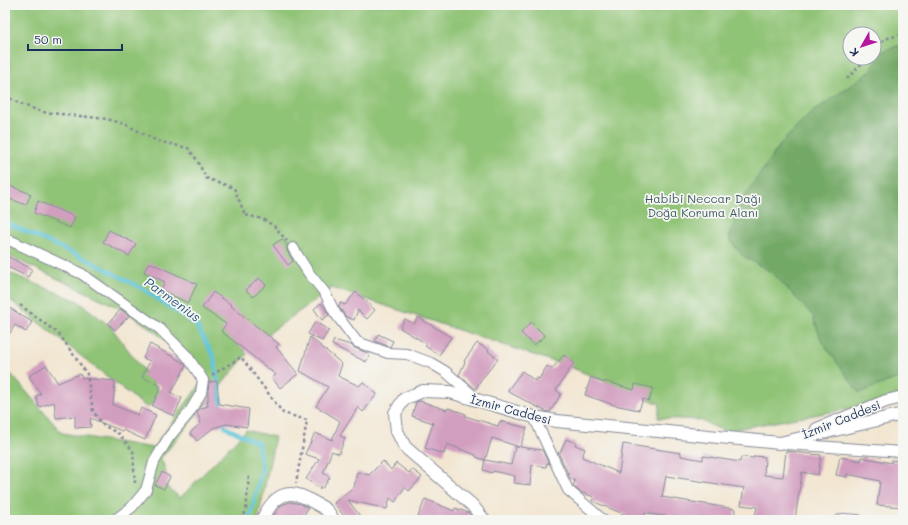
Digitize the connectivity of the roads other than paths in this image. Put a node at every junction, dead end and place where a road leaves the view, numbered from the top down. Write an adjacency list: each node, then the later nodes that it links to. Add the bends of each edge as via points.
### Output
1 (5, 238): 10 (street, via 82,274 160,329 186,356 203,380 201,393 189,413 168,437 154,462 146,490 132,507)
2 (293, 248): 4 (street, via 356,342 388,353 407,354 431,363 446,372)
3 (903, 397): 7 (street, İzmir Caddesi)
4 (478, 400): 6 (street, İzmir Caddesi); 12 (street, İzmir Caddesi, via 450,392 423,391 404,399 395,413 397,430 405,447 472,505)
5 (903, 414): 7 (street, İzmir Caddesi)
6 (534, 417): 7 (street, İzmir Caddesi); 13 (street, via 568,490)
7 (780, 443): 8 (street)
8 (903, 452)
9 (329, 517): 11 (street, via 303,495 294,494 283,495 268,508)
10 (115, 520)
11 (262, 520)
12 (484, 520)
13 (603, 520)
14 (840, 520): 15 (street)
15 (858, 520)

